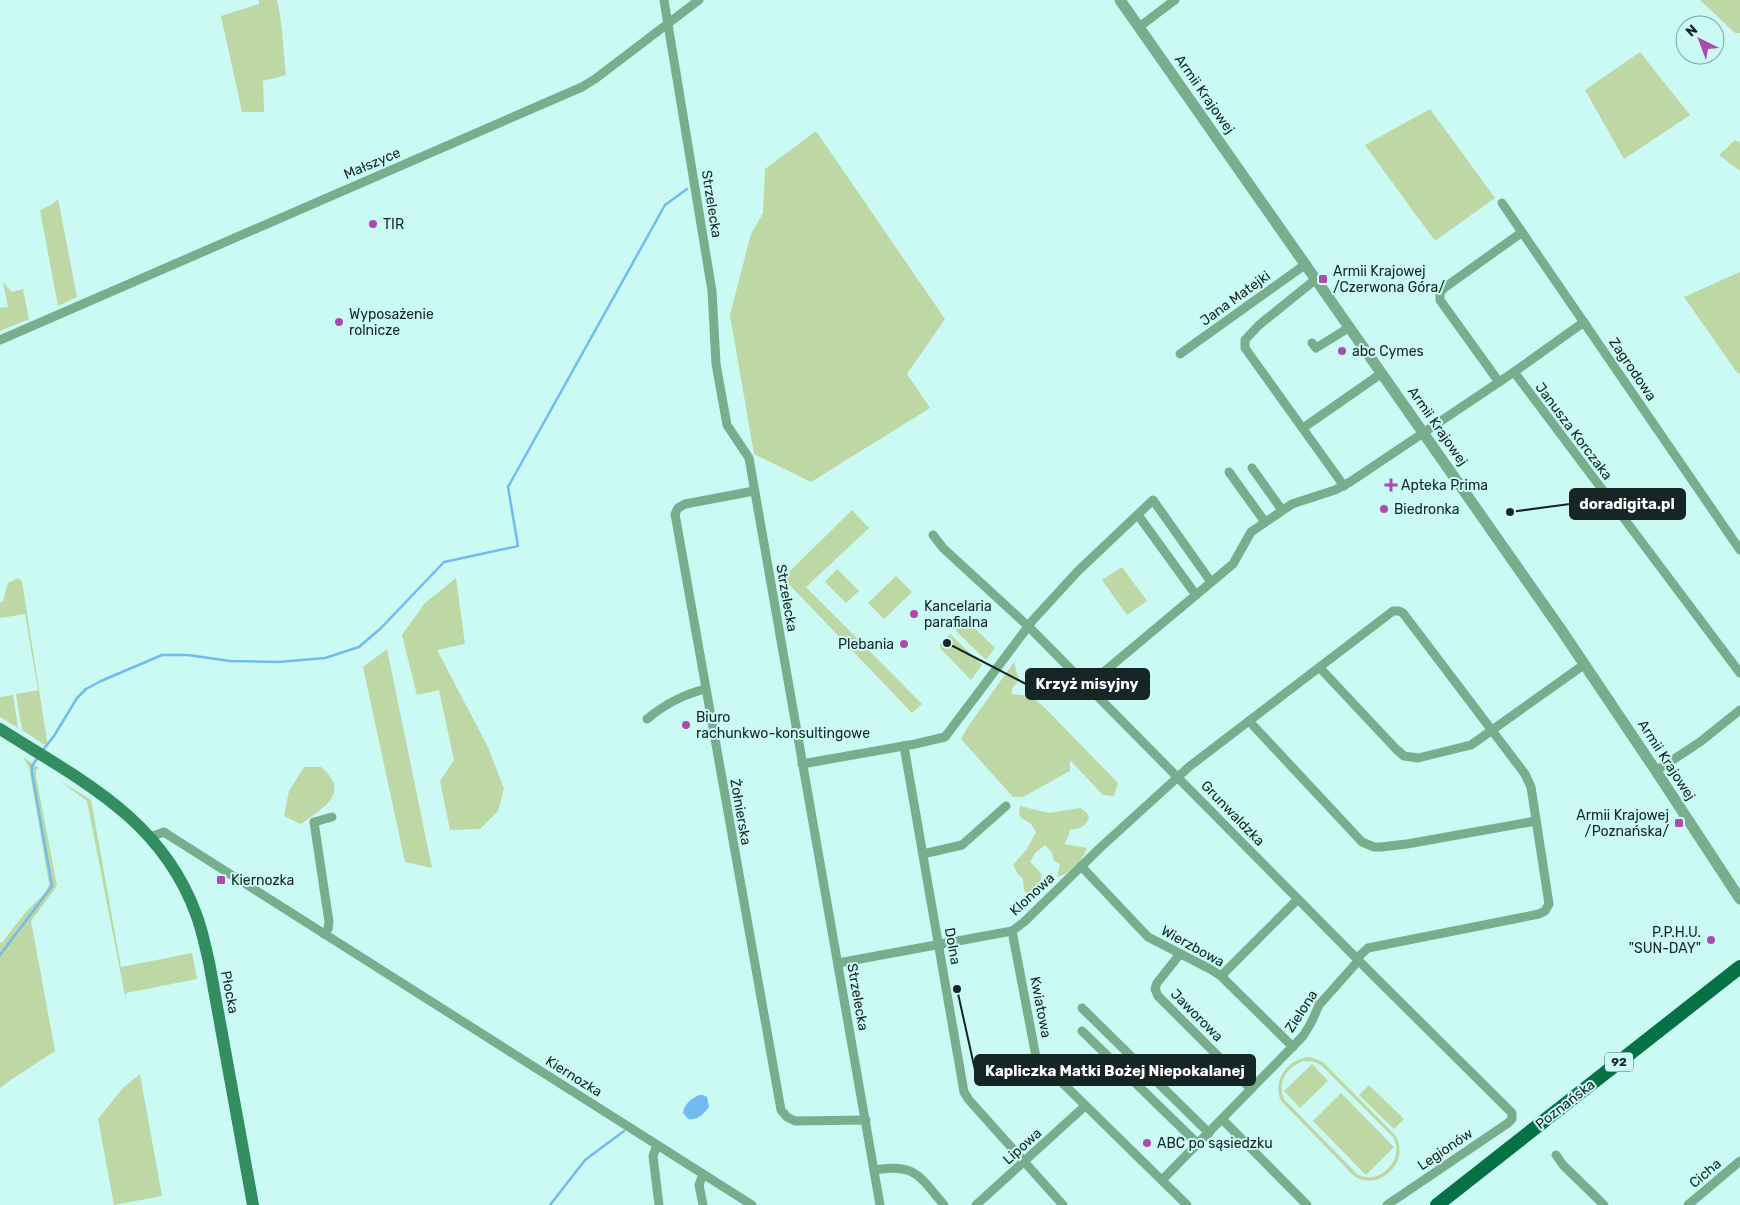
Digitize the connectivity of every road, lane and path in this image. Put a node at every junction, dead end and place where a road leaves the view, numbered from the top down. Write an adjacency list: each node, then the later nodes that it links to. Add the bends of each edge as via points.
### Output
1 (664, 0): 5 (street, Strzelecka)
2 (700, 0): 5 (street, Małszyce)
3 (1120, 0): 6 (street, Armii Krajowej)
4 (1175, 0): 6 (street)
5 (668, 24): 13 (street, Małszyce, via 582,87); 24 (street, Strzelecka, via 712,291 716,364 727,425 749,458)
6 (1139, 27): 9 (street, Armii Krajowej)
7 (1502, 203): 8 (street, Zagrodowa)
8 (1521, 233): 11 (street, Zagrodowa); 18 (street, via 1440,293 1440,300)
9 (1306, 264): 10 (street, Armii Krajowej); 15 (street, Jana Matejki)
10 (1316, 279): 12 (street, Armii Krajowej); 19 (street, via 1245,340 1245,348)
11 (1584, 322): 16 (street); 29 (street, Zagrodowa)
12 (1350, 327): 14 (street, via 1316,348); 17 (street, Armii Krajowej)
13 (0, 340)
14 (1312, 343)
15 (1180, 354)
16 (1514, 372): 18 (street); 36 (street, Janusza Korczaka)
17 (1382, 373): 19 (street); 20 (street, Armii Krajowej)
18 (1499, 382): 20 (street)
19 (1302, 428): 23 (street)
20 (1424, 433): 23 (street); 34 (street, Armii Krajowej)
21 (1252, 468): 25 (street)
22 (1229, 472): 27 (street)
23 (1344, 486): 25 (street)
24 (754, 491): 38 (street, Żołnierska, via 685,504 675,514); 45 (street, Strzelecka)
25 (1282, 510): 27 (street)
26 (1138, 515): 30 (street, via 1152,500); 31 (street); 33 (street, via 1078,571)
27 (1265, 522): 30 (street, via 1251,532 1233,564)
28 (933, 535): 33 (street, Grunwaldzka)
29 (1740, 550)
30 (1211, 582): 31 (street)
31 (1196, 595): 37 (street)
32 (1399, 611): 35 (street, Klonowa, via 1394,611); 43 (street, Zielona)
33 (1029, 627): 37 (street, Grunwaldzka); 44 (street, via 945,737)
34 (1585, 664): 43 (street); 46 (street, Armii Krajowej)
35 (1320, 668): 41 (street, Klonowa); 43 (street, via 1404,756 1418,758 1471,746)
36 (1740, 673)
37 (1087, 686): 47 (street, Grunwaldzka)
38 (705, 689): 40 (street, via 684,695); 71 (street, Żołnierska, via 781,1110 787,1118 795,1121)
39 (1740, 710): 46 (street)
40 (647, 719)
41 (1250, 721): 47 (street, Klonowa); 50 (street, via 1362,842 1381,847 1407,844)
42 (0, 730): 51 (main road, Płocka, via 121,808)
43 (1492, 731): 50 (street, Zielona, via 1525,774 1531,787)
44 (904, 746): 45 (street); 52 (street, Dolna)
45 (802, 764): 61 (street, Strzelecka)
46 (1656, 771): 55 (street, Armii Krajowej)
47 (1178, 776): 53 (street, Klonowa); 54 (street, Grunwaldzka)
48 (1006, 806): 52 (street, via 962,845)
49 (332, 817): 57 (street, via 314,822 329,922)
50 (1536, 821): 60 (street, Zielona, via 1549,904 1545,911 1368,948)
51 (150, 837): 57 (street, Kiernozka, via 164,832); 81 (main road, Płocka, via 179,878 200,924)
52 (923, 854): 58 (street, Dolna)
53 (1081, 866): 56 (street, Klonowa); 59 (street, Wierzbowa, via 1148,937)
54 (1298, 899): 60 (street, Grunwaldzka); 63 (street)
55 (1740, 899)
56 (1012, 931): 58 (street, Klonowa); 68 (street, Kwiatowa, via 1036,1058)
57 (324, 934): 74 (street, Kiernozka)
58 (939, 944): 61 (street, Klonowa); 77 (street, Dolna, via 964,1092)
59 (1180, 954): 63 (street, Wierzbowa); 67 (street, Jaworowa, via 1157,984 1158,996)
60 (1358, 959): 66 (street, Zielona, via 1319,1005 1311,1023); 69 (street, Grunwaldzka)
61 (838, 963): 71 (street, Strzelecka)
62 (1740, 967): 92 (main road, Poznańska / 92)
63 (1220, 976): 66 (street, Wierzbowa)
64 (1082, 1008): 72 (street)
65 (1082, 1031): 73 (street)
66 (1293, 1047): 67 (street, Zielona)
67 (1251, 1089): 70 (street, Zielona)
68 (1085, 1106): 77 (street, Lipowa); 80 (street, Kwiatowa)
69 (1512, 1113): 91 (street, Legionów, via 1508,1123)
70 (1222, 1119): 72 (street, Zielona); 90 (street)
71 (866, 1120): 78 (street, Strzelecka)
72 (1209, 1133): 73 (street, Zielona)
73 (1198, 1144): 80 (street, Zielona)
74 (657, 1145): 79 (street, Kiernozka); 82 (street, via 653,1156)
75 (1556, 1155): 93 (street)
76 (1740, 1161): 94 (street, Cicha)
77 (1024, 1162): 87 (street, Lipowa); 88 (street, Dolna)
78 (874, 1170): 85 (street, Strzelecka); 86 (street, via 907,1169 919,1176)
79 (703, 1174): 83 (street, via 699,1185); 84 (street, Kiernozka)
80 (1162, 1180): 89 (street, Kwiatowa)
81 (253, 1205)
82 (659, 1205)
83 (703, 1205)
84 (752, 1205)
85 (880, 1205)
86 (944, 1205)
87 (976, 1205)
88 (1063, 1205)
89 (1187, 1205)
90 (1307, 1205)
91 (1387, 1205)
92 (1437, 1205)
93 (1604, 1205)
94 (1688, 1205)

